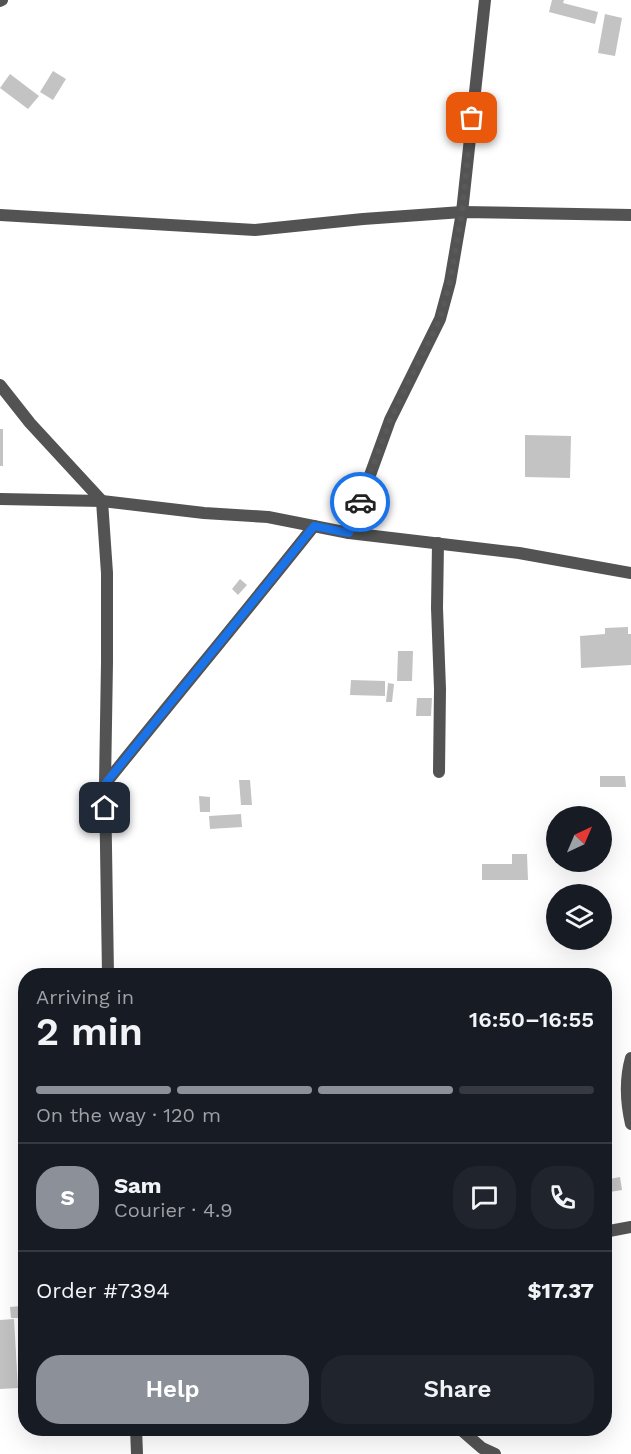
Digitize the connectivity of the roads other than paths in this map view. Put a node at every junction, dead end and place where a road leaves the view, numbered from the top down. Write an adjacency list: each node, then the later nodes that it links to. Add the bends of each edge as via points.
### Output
1 (485, 0): 2 (street)
2 (462, 212): 3 (street, via 255,230); 4 (street); 9 (street, via 440,319 390,420)
3 (0, 215)
4 (631, 215)
5 (0, 385): 7 (street)
6 (0, 499): 7 (street)
7 (102, 501): 8 (street, via 268,517); 13 (street, via 107,573)
8 (314, 526): 9 (street); 13 (street)
9 (349, 533): 10 (street)
10 (438, 543): 11 (street); 12 (street)
11 (631, 573)
12 (439, 772)
13 (105, 784): 14 (street)
14 (108, 968)
15 (631, 1058): 16 (street, via 627,1071)
16 (631, 1124)
17 (631, 1227): 18 (street)
18 (612, 1231)
19 (136, 1436): 21 (street)
20 (468, 1436): 22 (street)
21 (137, 1454)
22 (495, 1454)

